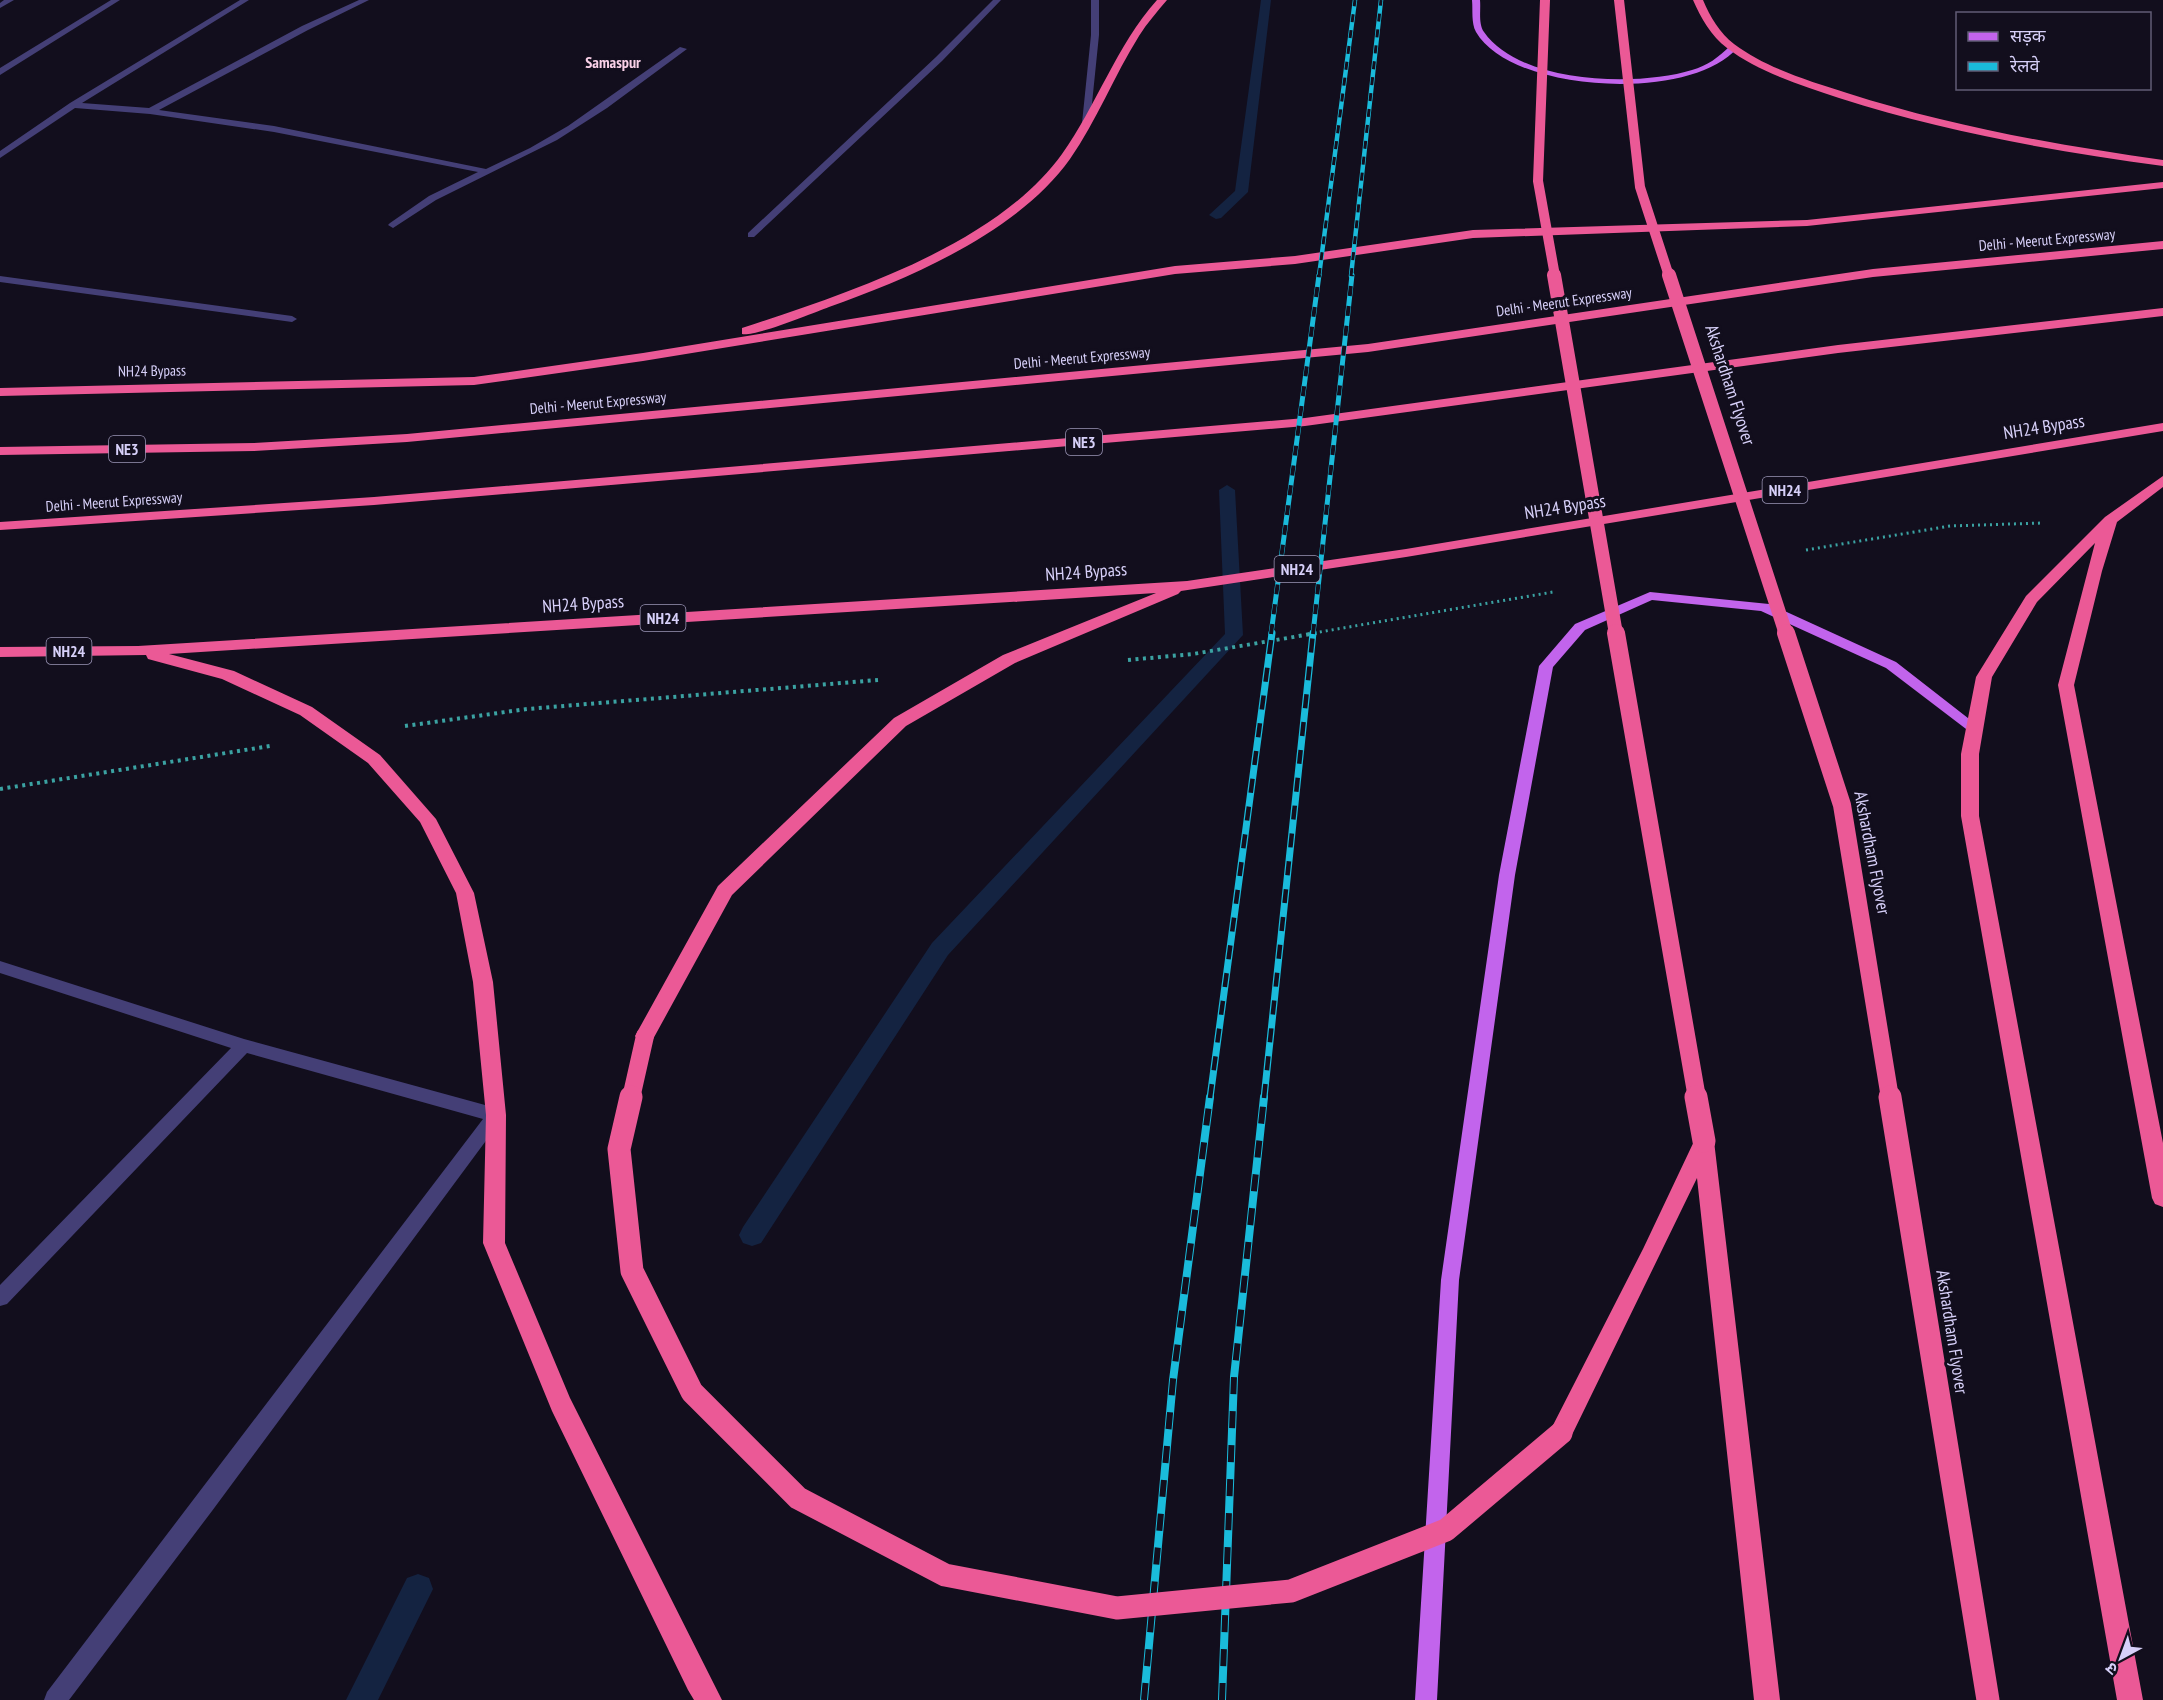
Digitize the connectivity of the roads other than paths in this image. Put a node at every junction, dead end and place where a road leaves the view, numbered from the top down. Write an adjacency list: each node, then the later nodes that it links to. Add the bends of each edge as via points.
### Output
1 (10, 0): 12 (street)
2 (116, 0): 15 (street)
3 (244, 0): 16 (street)
4 (365, 0): 17 (street, via 304,28)
5 (997, 0): 24 (street)
6 (1095, 0): 18 (street)
7 (1162, 0): 18 (highway, via 1151,11)
8 (1476, 0): 13 (main road, via 1478,30 1497,51 1519,64 1583,80 1674,76 1719,61)
9 (1545, 0): 43 (highway, bridge, via 1538,181)
10 (1619, 0): 50 (highway, Akshardham Flyover, bridge, via 1640,187 1842,805)
11 (1698, 0): 13 (highway, via 1707,22)
12 (0, 6)
13 (1733, 48): 20 (highway, via 1802,81 1890,112 1992,137)
14 (683, 49): 21 (street, via 555,138)
15 (0, 72)
16 (73, 105): 17 (street); 19 (street)
17 (150, 111): 21 (street, via 285,131)
18 (1086, 123): 29 (highway, via 1063,160 1026,197 975,234 910,270 832,303 753,329)
19 (0, 155)
20 (2163, 163)
21 (484, 171): 23 (street, via 420,203)
22 (2163, 185): 29 (highway, NH24 Bypass, via 1807,223 1473,234 1295,260 1175,270)
23 (393, 225)
24 (751, 236)
25 (2163, 245): 32 (highway, Delhi - Meerut Expressway / NE3, via 1873,273 1368,348 406,438 255,447)
26 (0, 279): 28 (street)
27 (2163, 312): 35 (highway, Delhi - Meerut Expressway / NE3, via 1838,349 1305,422 374,501)
28 (292, 319)
29 (643, 357): 30 (highway, NH24 Bypass, via 474,381)
30 (0, 392)
31 (2163, 427): 36 (highway, NH24 Bypass / NH24)
32 (0, 451)
33 (2163, 480): 34 (highway)
34 (2110, 520): 39 (highway, via 2031,599 1984,677); 44 (highway, via 2066,684)
35 (0, 526)
36 (1187, 586): 37 (highway, NH24 Bypass / NH24); 43 (highway, bridge, via 1010,659 900,722 725,891 645,1036 618,1149 632,1271 692,1392 798,1498 945,1575 1117,1608 1291,1591 1446,1530 1561,1433)
37 (138, 651): 38 (highway, NH24 Bypass / NH24); 42 (highway, via 228,675 306,711 374,759 427,819 465,893 483,982)
38 (0, 652)
39 (1975, 729): 48 (main road, via 1891,664 1764,607 1650,596 1580,627 1546,666 1507,874 1450,1280); 51 (highway, via 1970,754 1970,816)
40 (0, 967): 41 (street)
41 (244, 1046): 42 (street); 45 (street)
42 (496, 1115): 46 (street); 47 (highway, via 494,1243 560,1403)
43 (1704, 1141): 49 (highway)
44 (2163, 1198)
45 (0, 1298)
46 (55, 1700)
47 (709, 1700)
48 (1426, 1700)
49 (1767, 1700)
50 (1988, 1700)
51 (2130, 1700)

